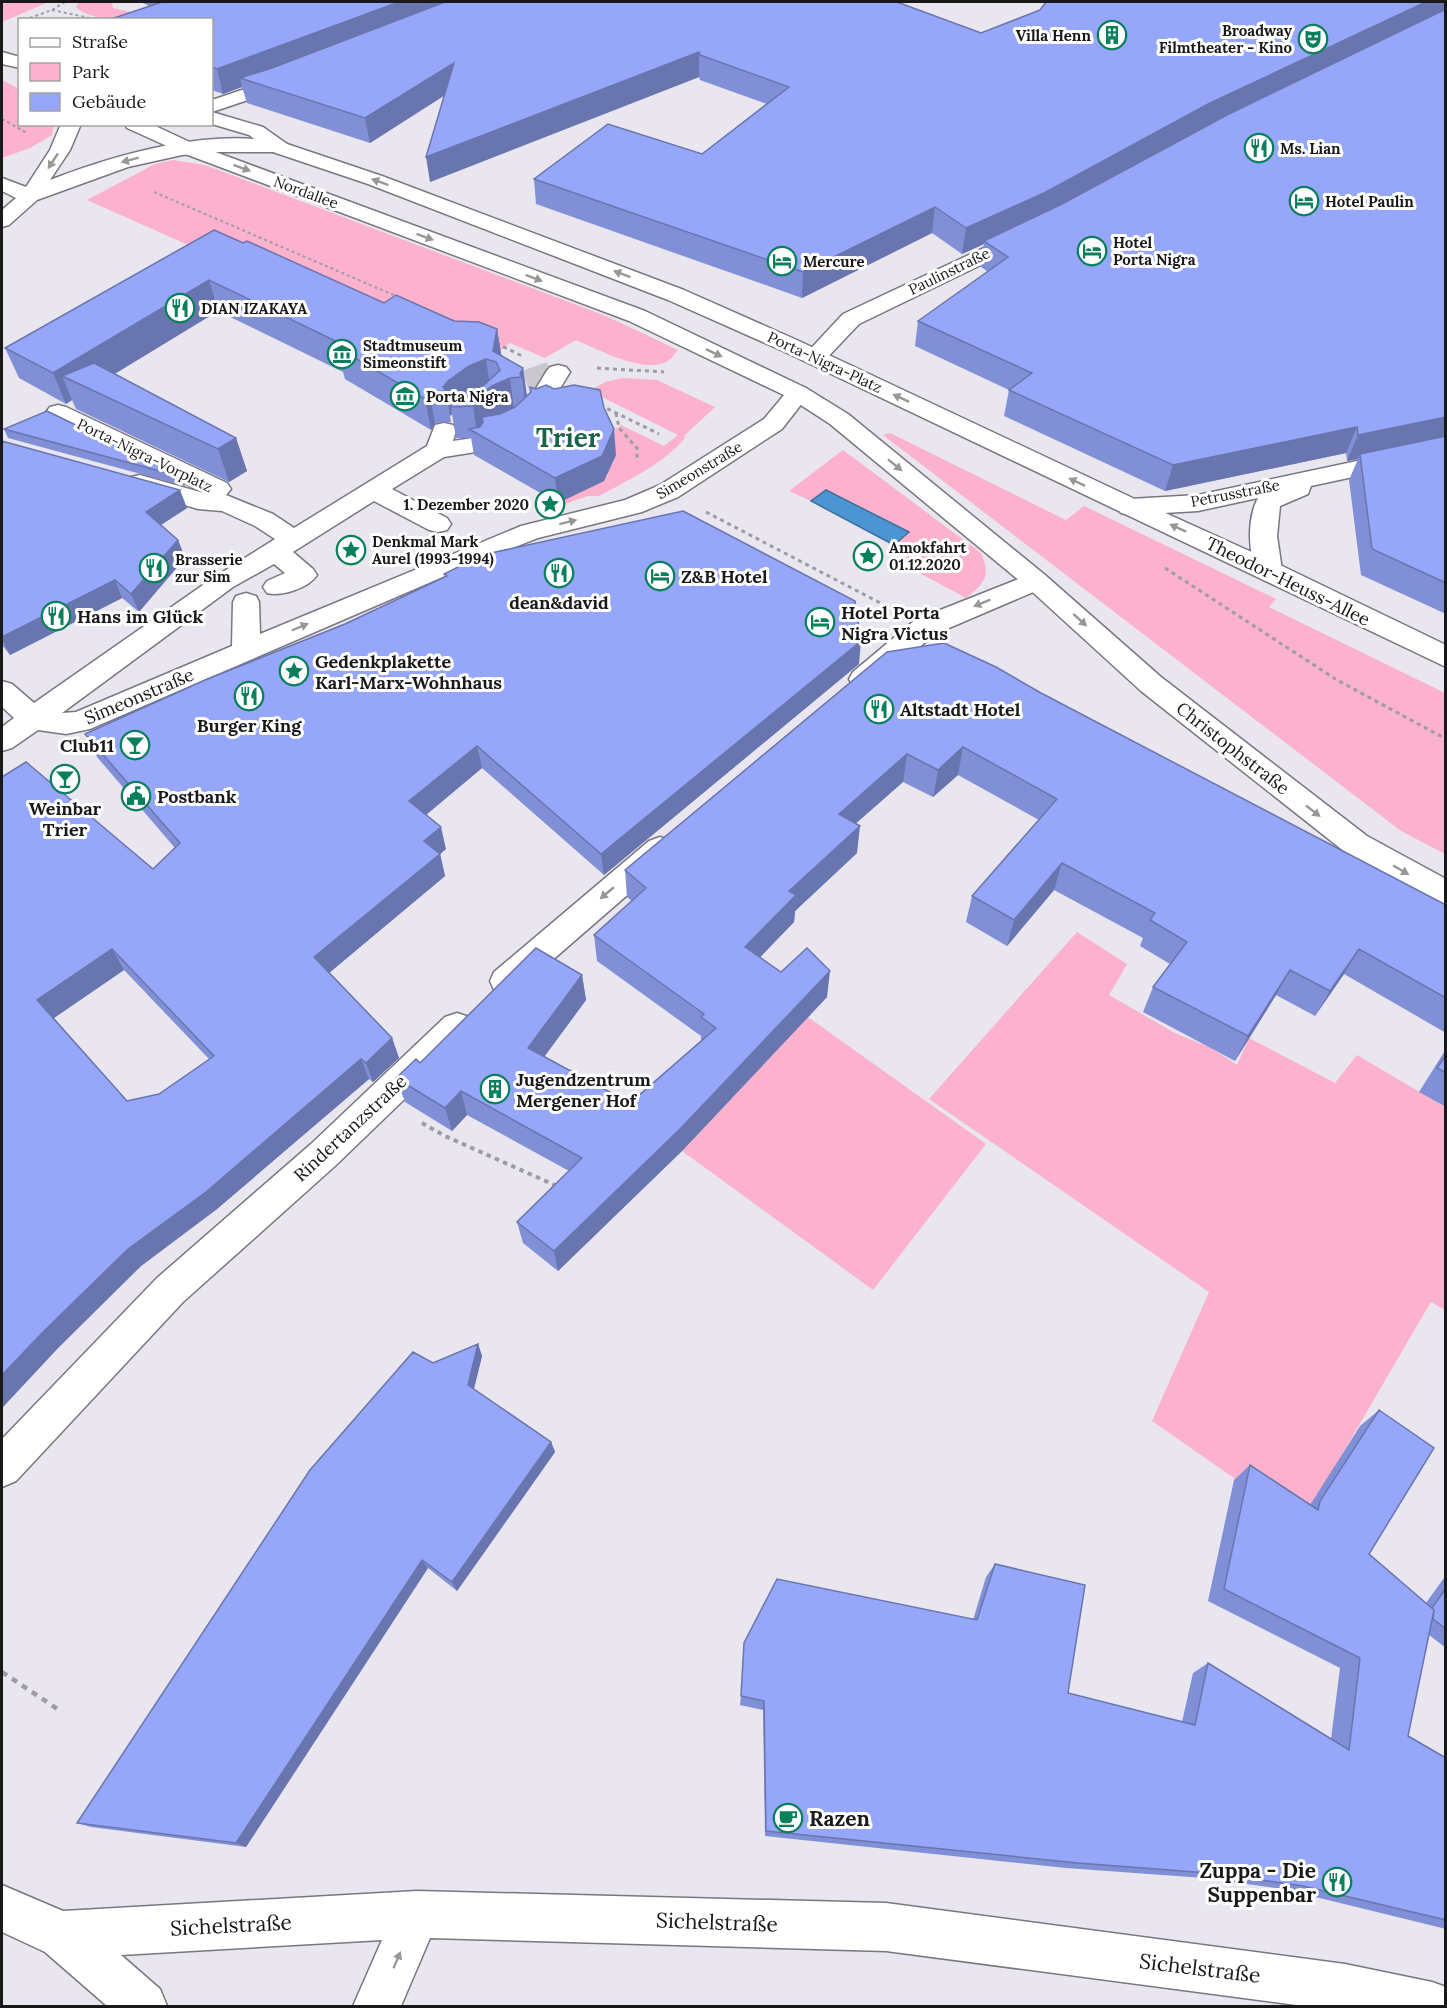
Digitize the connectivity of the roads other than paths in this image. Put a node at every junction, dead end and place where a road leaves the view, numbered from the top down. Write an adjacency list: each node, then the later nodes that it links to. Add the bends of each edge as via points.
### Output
1 (303, 74): 2 (street)
2 (270, 87): 3 (street); 7 (street, via 253,120)
3 (213, 106)
4 (213, 118): 7 (street, Nordallee)
5 (70, 126): 11 (street, one-way to 11, via 60,150)
6 (138, 126): 8 (street, Nordallee)
7 (256, 131): 9 (street, Nordallee)
8 (187, 148): 9 (street); 11 (street, one-way to 11, via 99,168); 17 (street, Nordallee, one-way to 17, via 637,316)
9 (280, 148): 14 (street, Nordallee, one-way to 9)
10 (2, 184): 11 (street)
11 (30, 196): 12 (street)
12 (2, 221)
13 (1038, 228): 15 (street, Paulinstraße, via 857,316)
14 (513, 232): 15 (street, Porta-Nigra-Platz, one-way to 14, via 676,295)
15 (814, 357): 17 (street, Paulinstraße); 26 (street, Porta-Nigra-Platz, one-way to 15)
16 (558, 372): 18 (street)
17 (798, 393): 28 (street, Simeonstraße, one-way to 17, via 530,532 633,506 669,491 773,424); 30 (street, one-way to 30, via 839,419)
18 (537, 405)
19 (58, 412): 25 (street, Porta-Nigra-Vorplatz, via 218,489)
20 (473, 446): 24 (street, via 441,440)
21 (1446, 449): 22 (street, Petrusstraße)
22 (1339, 471): 26 (street, Petrusstraße, via 1198,503); 29 (street, Petrusstraße, via 1269,501 1262,536)
23 (119, 478): 25 (street, Porta-Nigra-Vorplatz, via 198,501)
24 (372, 489): 27 (street); 28 (street, via 441,525)
25 (227, 502): 27 (street, Porta-Nigra-Vorplatz, via 264,520)
26 (1130, 507): 29 (street, Theodor-Heuss-Allee, one-way to 26)
27 (285, 546): 31 (street, Porta-Nigra-Vorplatz, via 304,575); 37 (street, via 225,582)
28 (480, 551): 33 (street, Simeonstraße, one-way to 28)
29 (1269, 570): 34 (street, Theodor-Heuss-Allee)
30 (1036, 581): 36 (street, one-way to 36, via 925,627); 40 (street, Christophstraße, one-way to 40, via 1151,684 1356,844)
31 (276, 587)
32 (246, 602): 33 (street)
33 (246, 650): 37 (street, Simeonstraße, via 80,722 56,725)
34 (1446, 657)
35 (2, 691): 37 (street)
36 (843, 696)
37 (32, 718): 38 (street)
38 (2, 741)
39 (678, 834): 41 (street, Rindertanzstraße, one-way to 41, via 527,960 385,1097 170,1290)
40 (1446, 894)
41 (2, 1467)
42 (2, 1908): 44 (street, Sichelstraße)
43 (417, 1914): 44 (street, Sichelstraße); 46 (street, one-way to 43); 47 (street, Sichelstraße, via 886,1927 1345,1988)
44 (63, 1935): 45 (street)
45 (143, 2007)
46 (377, 2007)
47 (1432, 2007)

